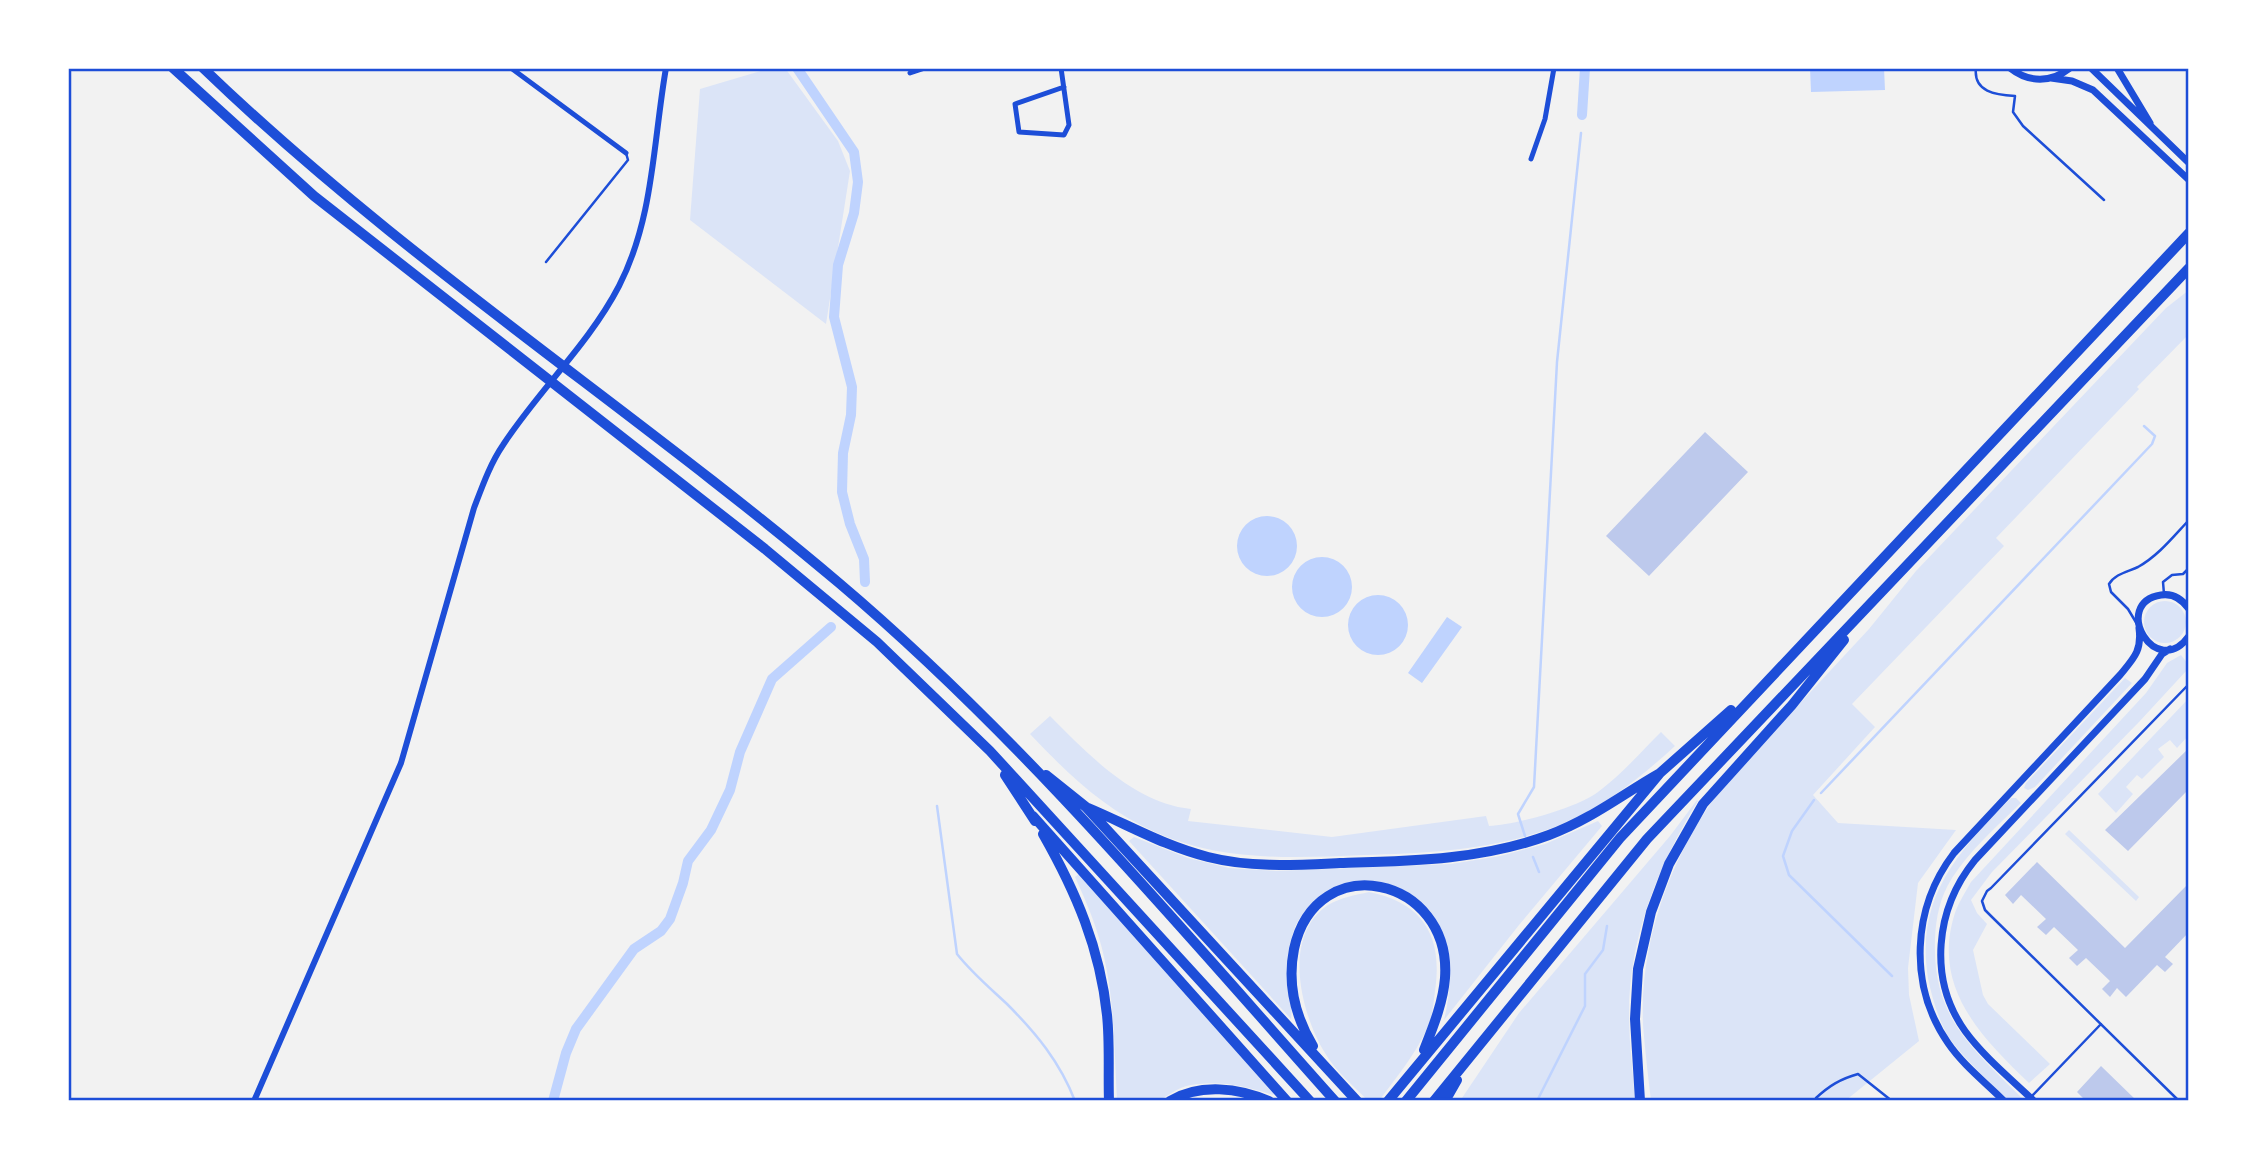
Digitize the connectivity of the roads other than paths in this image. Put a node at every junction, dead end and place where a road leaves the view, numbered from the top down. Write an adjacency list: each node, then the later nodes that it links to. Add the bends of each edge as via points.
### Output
1 (173, 68): 38 (highway, via 314,196 829,601)
2 (204, 68): 37 (highway, via 314,169 837,581)
3 (511, 68): 17 (street)
4 (665, 68): 48 (street, via 648,199 636,246 618,288 501,448 485,481 401,763)
5 (925, 68): 13 (street)
6 (1061, 68): 15 (street)
7 (1554, 68): 18 (street, via 1545,120)
8 (1976, 68): 21 (lane, via 1978,83 1995,95 2015,96 2012,112 2023,126)
9 (2010, 68): 14 (main road, via 2030,79)
10 (2070, 68): 14 (main road)
11 (2091, 68): 16 (main road)
12 (2117, 68): 16 (main road)
13 (910, 73)
14 (2051, 78): 20 (main road, via 2072,80 2092,90)
15 (1064, 87): 15 (street, via 1069,125 1064,135 1019,132 1015,104)
16 (2154, 130): 19 (main road)
17 (626, 153): 23 (lane, via 628,160)
18 (1531, 159)
19 (2189, 163)
20 (2189, 180)
21 (2104, 200)
22 (2189, 233): 35 (highway)
23 (546, 262)
24 (2189, 268): 27 (highway)
25 (2189, 520): 32 (lane, via 2153,558 2109,584)
26 (2189, 568): 28 (lane, via 2164,582)
27 (1880, 595): 43 (highway, via 1631,856); 59 (highway, via 1792,705 1703,804 1669,864 1651,912 1638,969 1635,1019)
28 (2164, 595): 29 (main road); 32 (main road, via 2145,604)
29 (2173, 596): 30 (main road); 31 (main road)
30 (2189, 596)
31 (2189, 609)
32 (2139, 628): 34 (main road, via 2150,645); 64 (main road, via 2137,653 2122,674 1964,841 1930,894 1920,955 1934,1020 1950,1046)
33 (2188, 640): 34 (main road)
34 (2170, 649): 46 (main road, via 1966,871 1942,928 1941,963 1948,998 1967,1034)
35 (1776, 671): 39 (highway); 56 (highway, via 1605,855)
36 (2189, 684): 42 (lane, via 1983,898 1991,916)
37 (1014, 748): 40 (highway); 54 (highway)
38 (990, 751): 41 (highway); 53 (highway)
39 (1660, 773): 40 (highway, via 1552,834 1485,852 1416,860 1279,865 1211,858 1177,848); 44 (highway)
40 (1086, 807): 45 (highway)
41 (1032, 816): 49 (highway, via 1069,880 1100,967 1107,1018); 52 (highway)
42 (2101, 1024): 46 (lane); 65 (lane)
43 (1478, 1046): 57 (highway); 58 (highway)
44 (1420, 1060): 45 (highway, via 1441,1002 1445,976 1440,939 1413,900 1366,885 1343,889 1321,902 1306,919 1296,942 1291,985 1295,1008); 55 (highway)
45 (1324, 1064): 47 (highway)
46 (2032, 1099)
47 (1357, 1100)
48 (254, 1101)
49 (1109, 1101)
50 (1170, 1101): 51 (highway, via 1219,1089)
51 (1269, 1101)
52 (1287, 1101)
53 (1310, 1101)
54 (1335, 1101)
55 (1388, 1101)
56 (1406, 1101)
57 (1434, 1101)
58 (1445, 1101)
59 (1640, 1101)
60 (1815, 1101): 61 (lane, via 1827,1087 1858,1074)
61 (1892, 1101)
62 (1945, 1101): 63 (lane)
63 (1953, 1101)
64 (2004, 1101)
65 (2179, 1101)

